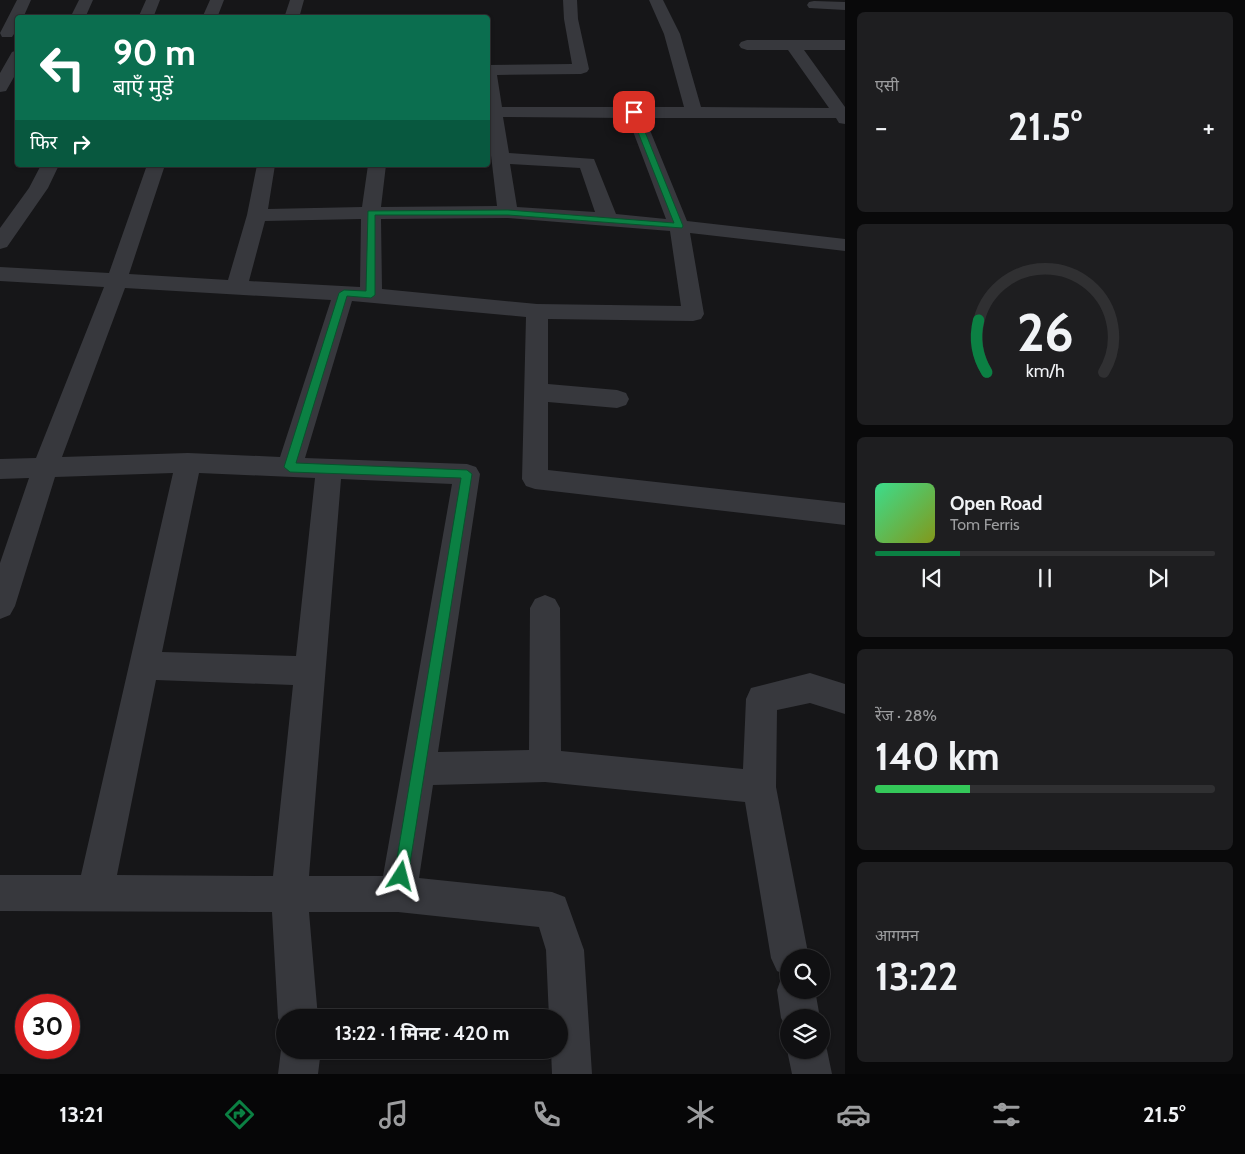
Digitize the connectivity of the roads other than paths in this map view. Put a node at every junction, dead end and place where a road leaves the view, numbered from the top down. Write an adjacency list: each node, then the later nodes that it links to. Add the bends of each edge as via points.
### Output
1 (24, 0): 10 (street)
2 (86, 0): 11 (street)
3 (153, 0): 12 (street)
4 (217, 0): 13 (street)
5 (297, 0): 14 (street)
6 (570, 0): 21 (street, via 581,69)
7 (656, 0): 26 (street, via 672,34)
8 (814, 5): 9 (street)
9 (845, 6)
10 (17, 15)
11 (78, 15)
12 (146, 15)
13 (210, 15)
14 (292, 15)
15 (15, 19): 16 (street)
16 (8, 34)
17 (747, 45): 18 (street)
18 (793, 45): 19 (street); 27 (street)
19 (845, 45)
20 (15, 60): 22 (street)
21 (490, 70)
22 (0, 87)
23 (490, 87): 24 (street)
24 (493, 112): 25 (street); 28 (street)
25 (634, 112): 26 (street); 37 (street)
26 (694, 112): 27 (street)
27 (843, 116)
28 (499, 158): 33 (street); 36 (street, via 587,163)
29 (49, 167): 38 (street)
30 (155, 167): 41 (street)
31 (266, 167): 35 (street)
32 (377, 167): 34 (street)
33 (508, 212): 34 (street); 36 (street)
34 (371, 213): 35 (street); 44 (street)
35 (257, 216): 42 (street)
36 (608, 220): 37 (street)
37 (679, 226): 39 (street); 45 (street, via 693,314)
38 (0, 243)
39 (845, 245)
40 (0, 274): 41 (street)
41 (117, 280): 42 (street); 51 (street)
42 (237, 287): 43 (street)
43 (344, 293): 44 (street); 49 (street)
44 (371, 295): 45 (street)
45 (537, 311): 46 (street)
46 (535, 392): 47 (street); 53 (street, via 534,479)
47 (616, 399)
48 (188, 463): 49 (street); 51 (street); 56 (street)
49 (290, 467): 52 (street)
50 (0, 469): 51 (street)
51 (45, 469): 54 (street)
52 (330, 469): 57 (street); 60 (street, via 467,474)
53 (845, 514)
54 (0, 606)
55 (544, 608): 59 (street)
56 (145, 666): 57 (street); 62 (street)
57 (310, 671): 64 (street)
58 (845, 699): 61 (street, via 810,688 762,699)
59 (545, 766): 60 (street); 61 (street)
60 (418, 769): 65 (street)
61 (759, 787): 66 (street)
62 (95, 892): 63 (street); 64 (street)
63 (0, 893)
64 (289, 894): 65 (street); 67 (street)
65 (398, 894): 71 (street, via 552,910 565,950)
66 (788, 949)
67 (297, 1009)
68 (300, 1059): 70 (street)
69 (809, 1059): 72 (street)
70 (298, 1074)
71 (572, 1074)
72 (812, 1074)

